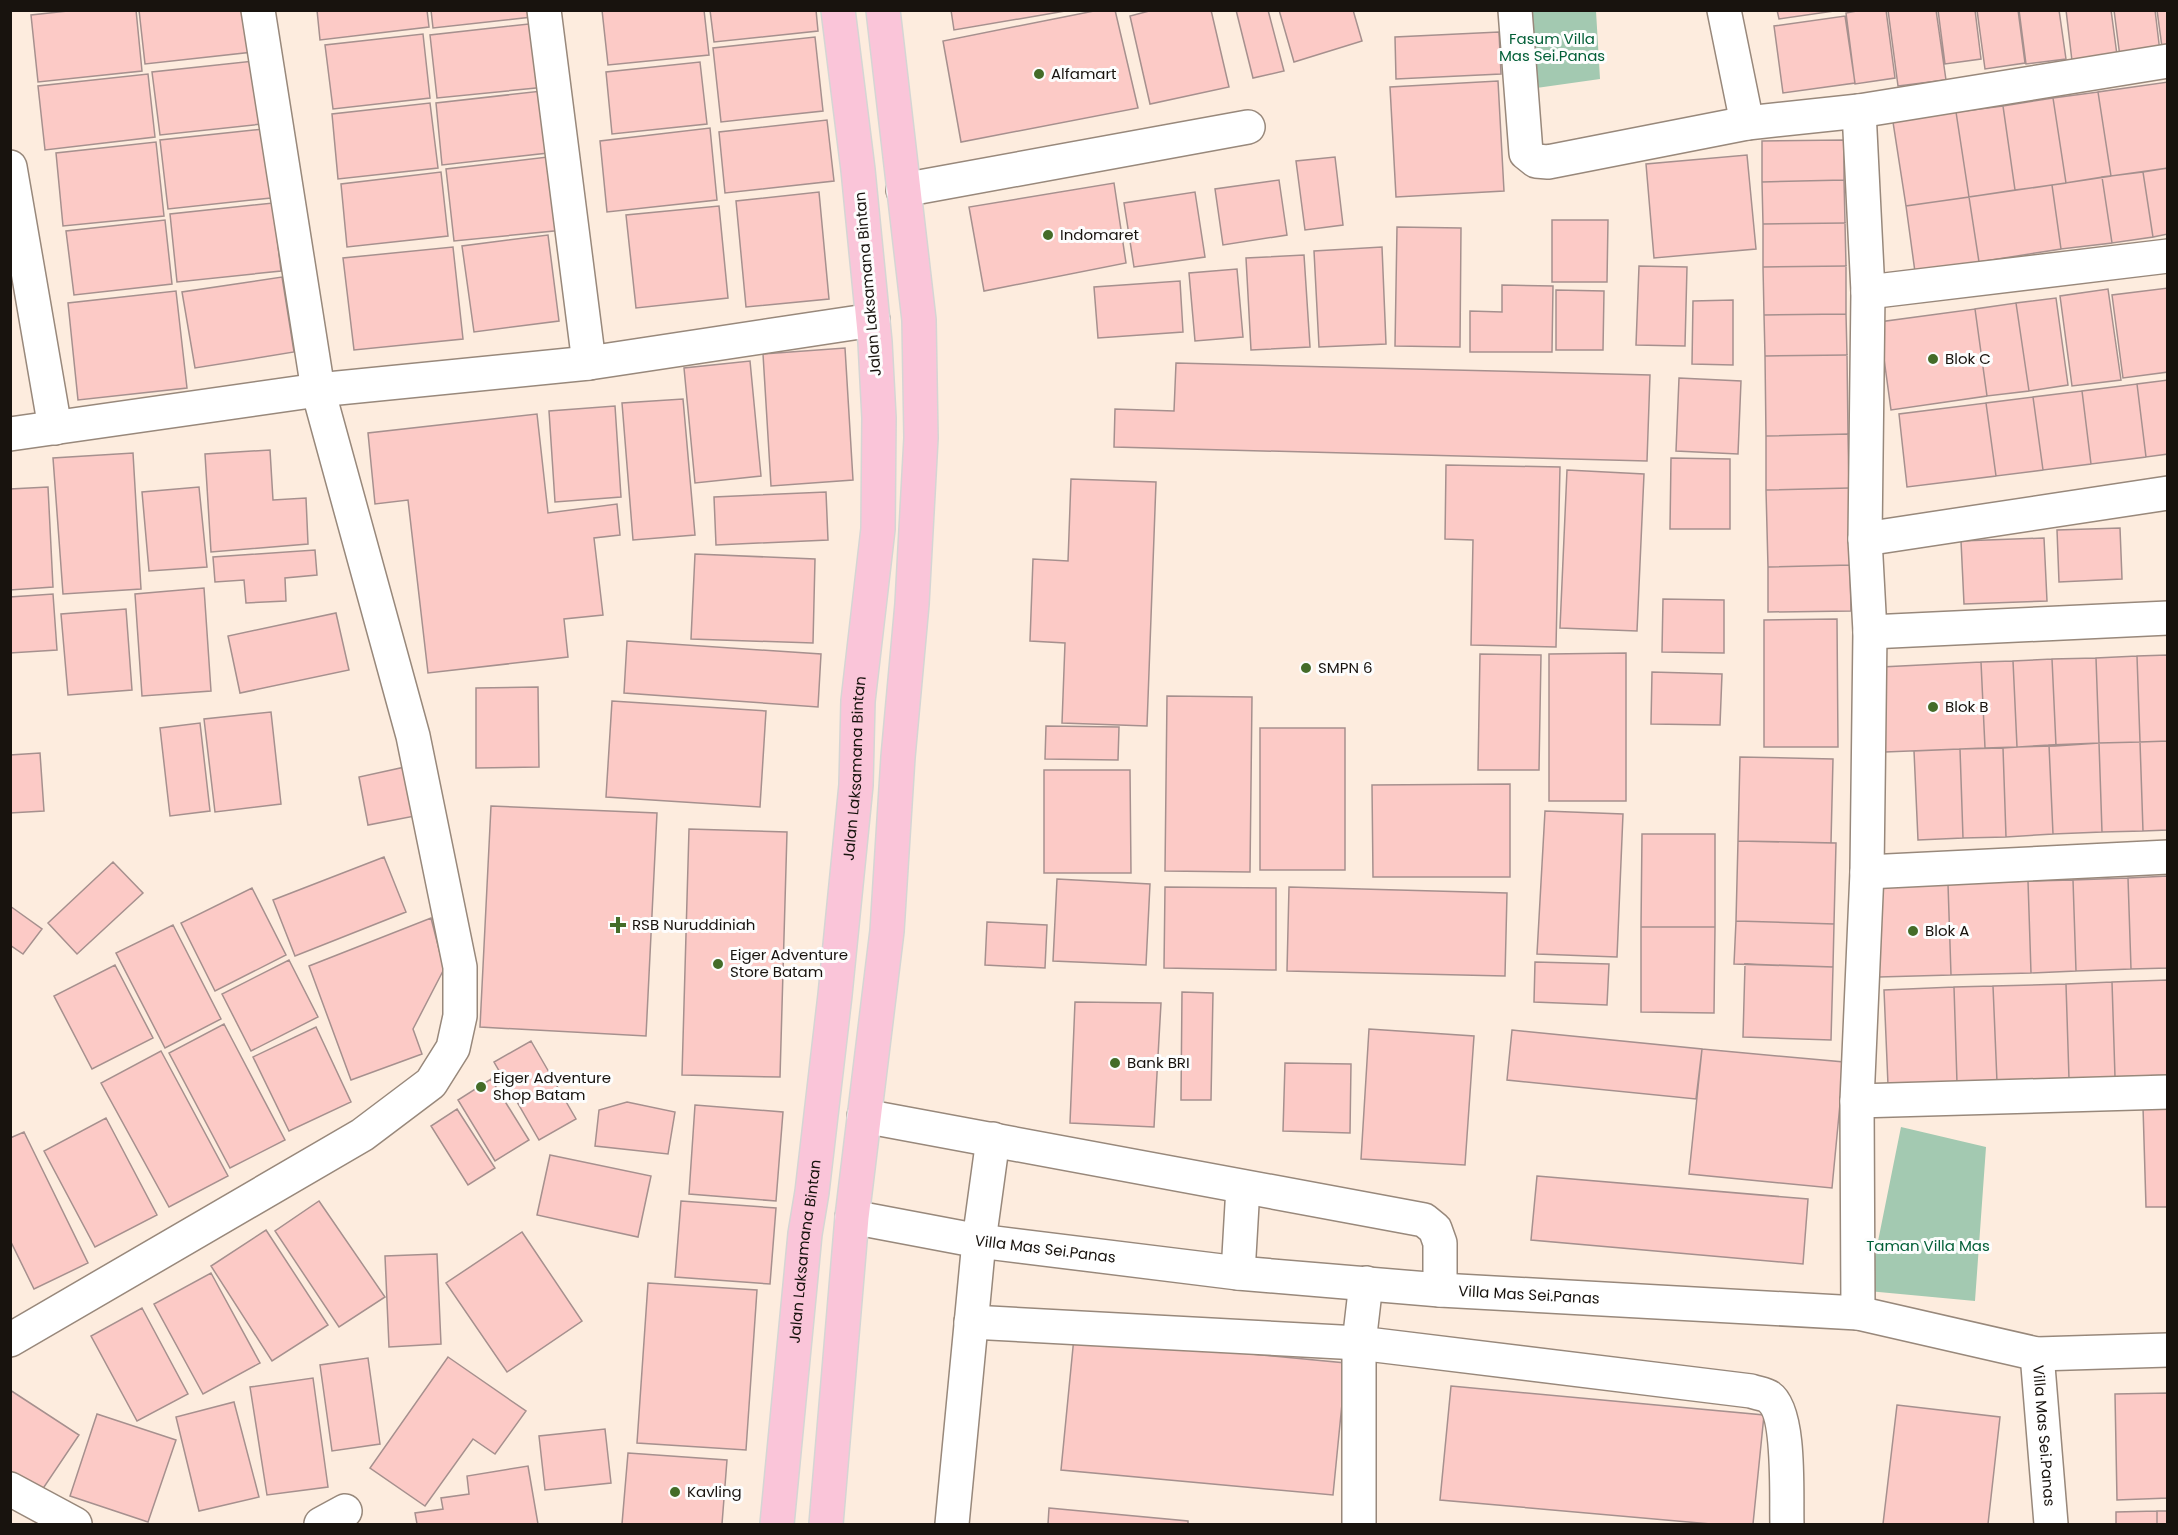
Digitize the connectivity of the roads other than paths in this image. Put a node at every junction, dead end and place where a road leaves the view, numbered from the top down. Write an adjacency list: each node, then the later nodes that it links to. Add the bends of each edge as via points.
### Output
1 (258, 10): 17 (street)
2 (544, 10): 16 (street)
3 (838, 10): 15 (main road, Jalan Laksamana Bintan)
4 (883, 10): 12 (main road)
5 (1515, 10): 9 (street, via 1526,153 1536,161 1548,162)
6 (1724, 10): 9 (street)
7 (2168, 61): 8 (street)
8 (1859, 111): 9 (street); 14 (street)
9 (1747, 123)
10 (1248, 127): 12 (street)
11 (10, 167): 18 (street)
12 (903, 190): 28 (main road, via 919,320 921,438 887,931)
13 (2168, 256): 14 (street)
14 (1868, 292): 21 (street)
15 (873, 320): 16 (street); 44 (main road, Jalan Laksamana Bintan, via 879,418 878,529 858,701 855,785 835,995 805,1234)
16 (589, 363): 17 (street)
17 (318, 390): 18 (street); 38 (street, via 413,736 460,968 460,1016 453,1048 431,1083 362,1135)
18 (55, 428): 19 (street)
19 (10, 434)
20 (2168, 493): 21 (street)
21 (1865, 539): 23 (street)
22 (2168, 618): 23 (street)
23 (1870, 632): 25 (street)
24 (2168, 857): 25 (street)
25 (1867, 872): 27 (street)
26 (2168, 1092): 27 (street)
27 (1857, 1101): 36 (street)
28 (864, 1116): 29 (street); 31 (main road)
29 (993, 1139): 30 (street); 32 (street)
30 (1243, 1186): 33 (street); 35 (street, via 1424,1220 1435,1229 1440,1243)
31 (852, 1218): 32 (street, Villa Mas Sei.Panas); 45 (main road)
32 (979, 1240): 33 (street, Villa Mas Sei.Panas); 37 (street)
33 (1238, 1273): 34 (street, Villa Mas Sei.Panas)
34 (1366, 1283): 35 (street, Villa Mas Sei.Panas); 39 (street)
35 (1440, 1290): 36 (street, Villa Mas Sei.Panas)
36 (1858, 1313): 41 (street, Villa Mas Sei.Panas)
37 (971, 1322): 39 (street); 46 (street)
38 (10, 1340)
39 (1359, 1343): 47 (street); 48 (street, via 1769,1396 1779,1410 1785,1432)
40 (2168, 1350): 41 (street)
41 (2037, 1354): 49 (street, Villa Mas Sei.Panas)
42 (10, 1489): 43 (street)
43 (75, 1524)
44 (777, 1524)
45 (826, 1524)
46 (952, 1524)
47 (1359, 1524)
48 (1787, 1524)
49 (2051, 1524)

